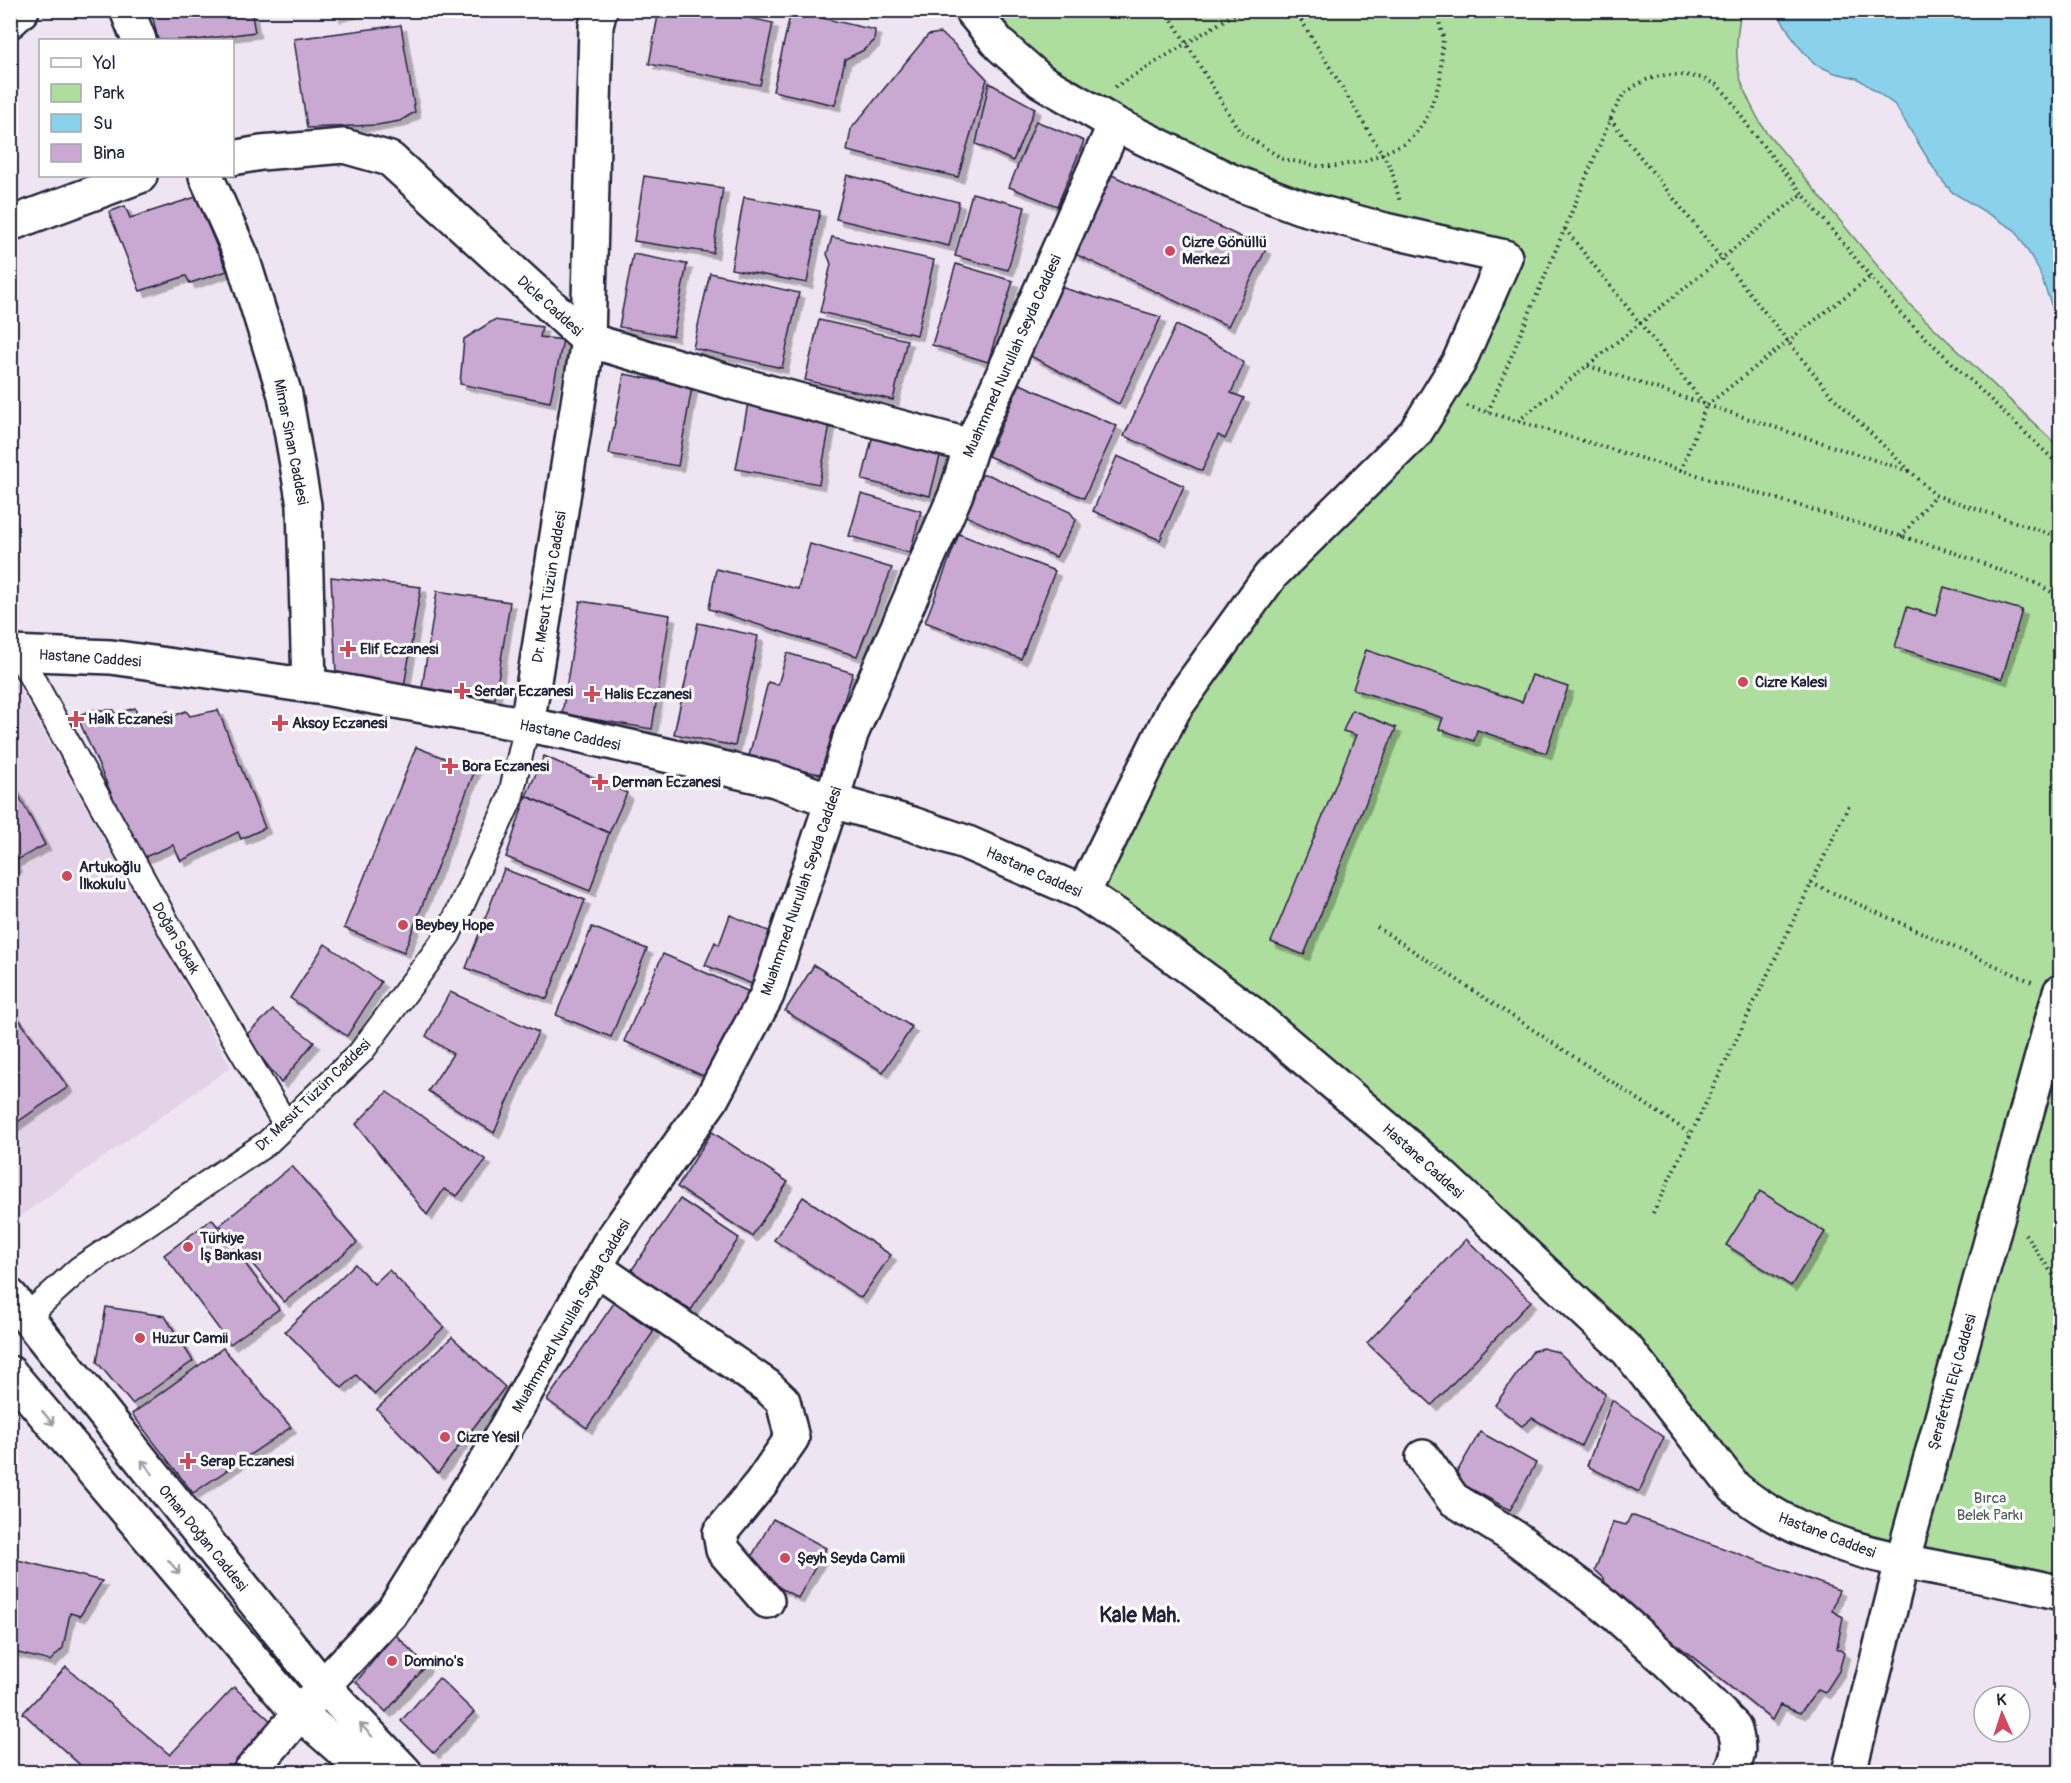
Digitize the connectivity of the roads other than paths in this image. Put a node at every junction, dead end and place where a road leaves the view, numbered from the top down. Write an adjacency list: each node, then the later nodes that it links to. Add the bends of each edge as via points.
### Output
1 (22, 10): 5 (street)
2 (127, 10): 6 (street)
3 (600, 10): 12 (street, Dr. Mesut Tüzün Caddesi, via 596,26)
4 (971, 10): 7 (street, via 1001,46 1041,81)
5 (10, 21)
6 (139, 39)
7 (1114, 124): 13 (street, Muahmmed Nurullah Seyda Caddesi); 18 (street, via 1232,181 1300,207 1505,257 1459,362 1415,433 1271,575 1174,708)
8 (234, 158): 12 (street, Dicle Caddesi, via 344,146 390,159)
9 (137, 177): 11 (street)
10 (206, 177): 15 (street, Mimar Sinan Caddesi, via 242,257 285,396 304,505)
11 (10, 224)
12 (588, 340): 13 (street, Dicle Caddesi); 16 (street, Dr. Mesut Tüzün Caddesi)
13 (971, 446): 17 (street, Muahmmed Nurullah Seyda Caddesi, via 956,494 851,734)
14 (14, 653): 15 (street, Hastane Caddesi, via 111,657); 20 (street, Doğan Sokak)
15 (309, 686): 16 (street, Hastane Caddesi)
16 (527, 725): 17 (street, Hastane Caddesi, via 775,780); 20 (street, Dr. Mesut Tüzün Caddesi, via 510,799 448,935 362,1052)
17 (832, 801): 18 (street, Hastane Caddesi, via 965,842); 21 (street, Muahmmed Nurullah Seyda Caddesi, via 767,995 711,1100 608,1245)
18 (1083, 892): 25 (street, Hastane Caddesi, via 1251,1013 1431,1166 1628,1351 1735,1488 1752,1502 1812,1532)
19 (2060, 993): 25 (street, Şerafettin Elçi Caddesi)
20 (286, 1125): 22 (street, Dr. Mesut Tüzün Caddesi, via 267,1143)
21 (596, 1268): 27 (street, via 783,1401 792,1438 720,1533 723,1550); 28 (street, Muahmmed Nurullah Seyda Caddesi, via 494,1449 393,1611)
22 (18, 1306): 23 (street); 28 (street, Orhan Doğan Caddesi, one-way to 22)
23 (11, 1377): 29 (street, one-way to 29)
24 (1423, 1457): 33 (street, via 1453,1500 1517,1539 1607,1607 1734,1727 1739,1754)
25 (1902, 1562): 26 (street, Hastane Caddesi); 34 (street, Şerafettin Elçi Caddesi)
26 (2061, 1593)
27 (767, 1601)
28 (323, 1686): 29 (street, Muahmmed Nurullah Seyda Caddesi); 32 (street, Orhan Doğan Caddesi, one-way to 28)
29 (301, 1714): 30 (street, Muahmmed Nurullah Seyda Caddesi); 31 (street)
30 (250, 1773)
31 (367, 1773)
32 (405, 1773)
33 (1731, 1773)
34 (1849, 1773)

